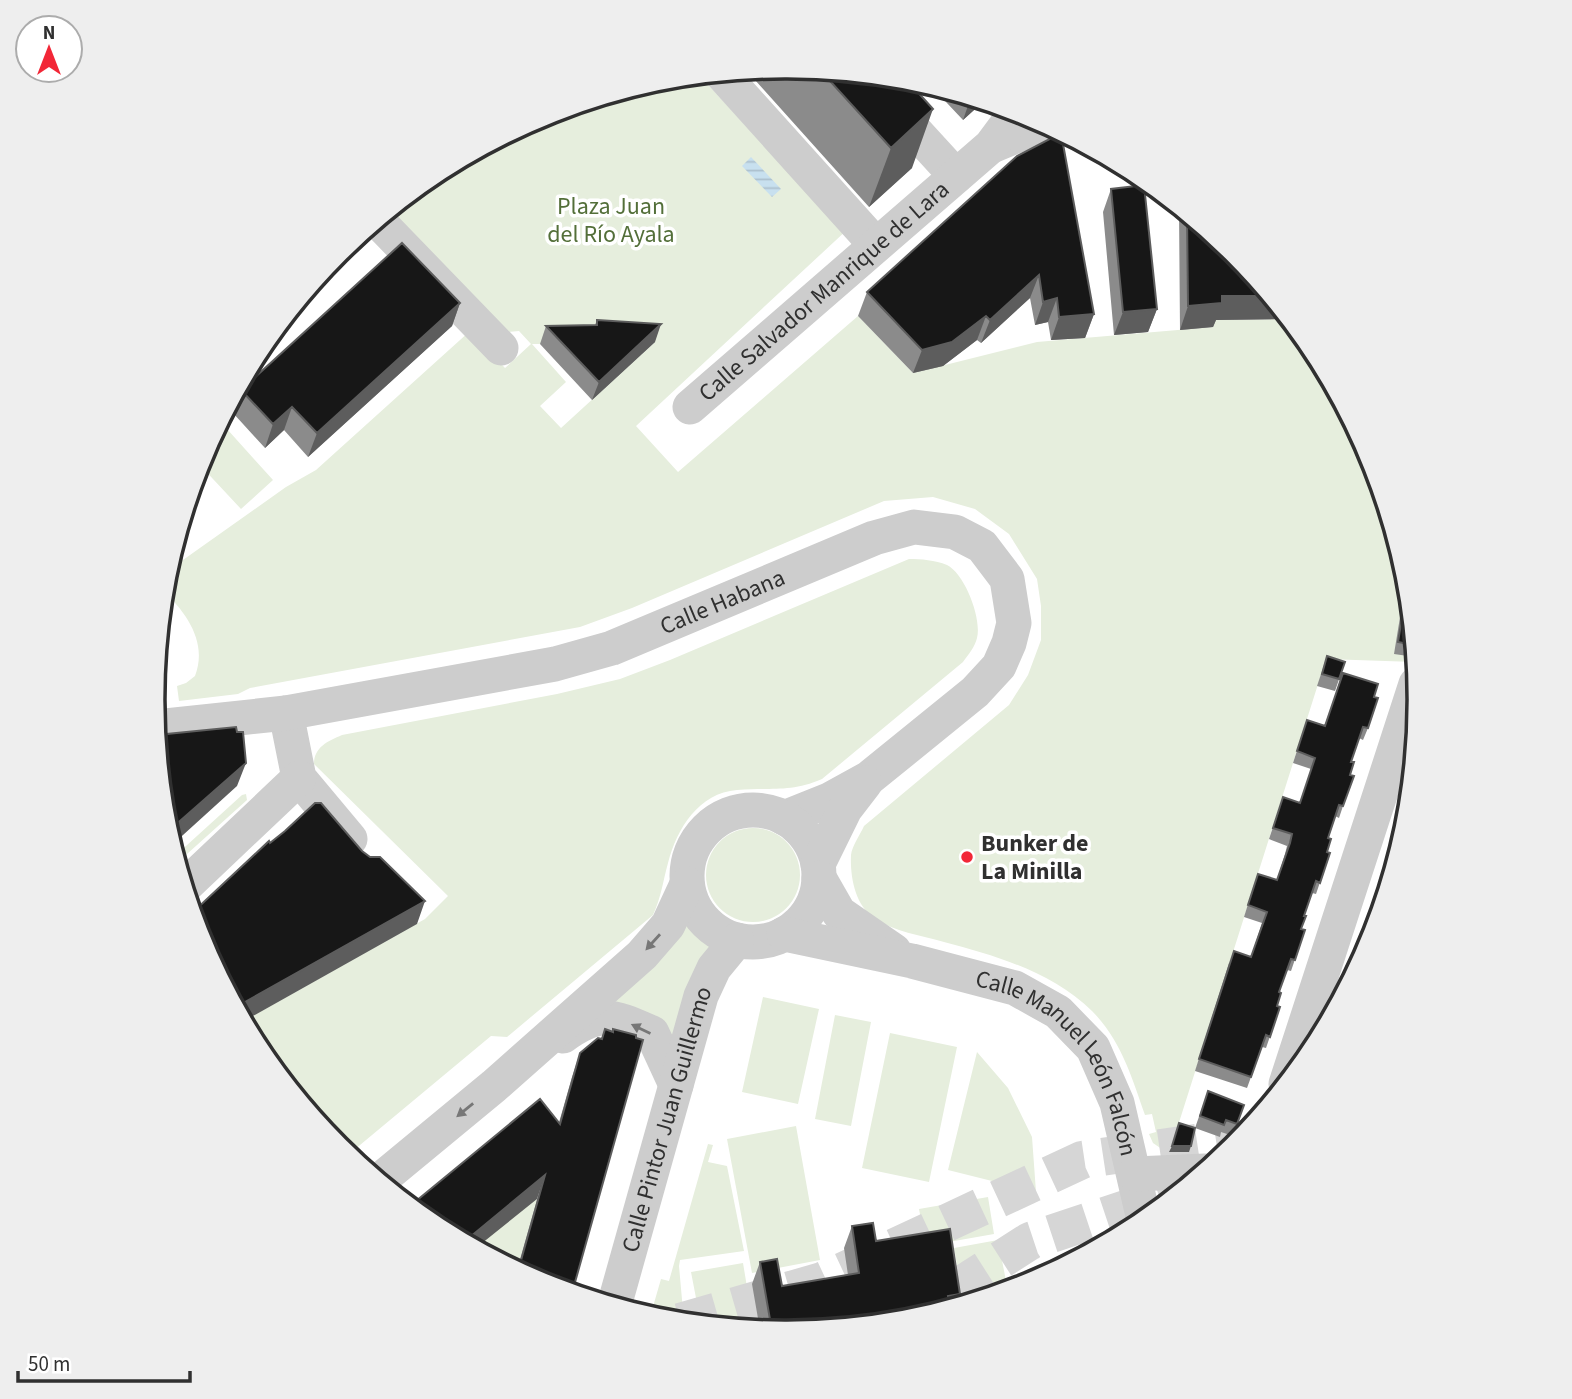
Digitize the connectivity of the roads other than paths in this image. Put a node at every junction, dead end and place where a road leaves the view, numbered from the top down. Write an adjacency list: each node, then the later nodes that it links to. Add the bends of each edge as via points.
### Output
1 (729, 82): 8 (street)
2 (873, 85): 6 (street, Calle Salvador Manrique de Lara)
3 (1010, 121): 5 (street, Calle Salvador Manrique de Lara)
4 (1031, 129): 5 (street, Calle Salvador Manrique de Lara)
5 (990, 146): 6 (street, Calle Salvador Manrique de Lara)
6 (956, 176): 8 (street, Calle Salvador Manrique de Lara)
7 (384, 227): 9 (street)
8 (876, 245): 10 (street, Calle Salvador Manrique de Lara)
9 (500, 348)
10 (690, 407)
11 (286, 713): 13 (street, Calle Habana); 14 (street); 15 (street, Calle Habana, via 555,664 612,648 874,538 914,527 955,532 982,546 1007,579 1014,623 1009,643 999,666 975,692)
12 (1406, 714): 24 (street)
13 (166, 726)
14 (299, 778): 17 (street); 19 (street)
15 (869, 778): 16 (street, Calle Habana); 18 (street, Calle Habana, via 845,809)
16 (784, 818): 18 (street, via 812,845); 20 (street, via 744,810 716,822 695,844)
17 (368, 861)
18 (819, 871): 21 (street, via 815,900 802,920); 23 (street, via 839,913)
19 (192, 879)
20 (687, 884): 22 (street, via 704,920); 26 (street, one-way to 26, via 668,925 642,955)
21 (784, 934): 22 (street, via 769,940); 23 (street)
22 (737, 940): 25 (street, Calle Pintor Juan Guillermo, via 714,968 701,996)
23 (912, 961): 29 (street, Calle Manuel León Falcón, via 1015,989 1058,1012 1093,1048 1117,1103)
24 (1297, 1051)
25 (676, 1085): 26 (street, one-way to 26, via 652,1033 617,1018 584,1021); 31 (street, Calle Pintor Juan Guillermo)
26 (494, 1086): 28 (street, one-way to 28)
27 (1188, 1172): 29 (street)
28 (387, 1174)
29 (1135, 1174): 30 (street, Calle Manuel León Falcón)
30 (1142, 1208)
31 (617, 1296)

